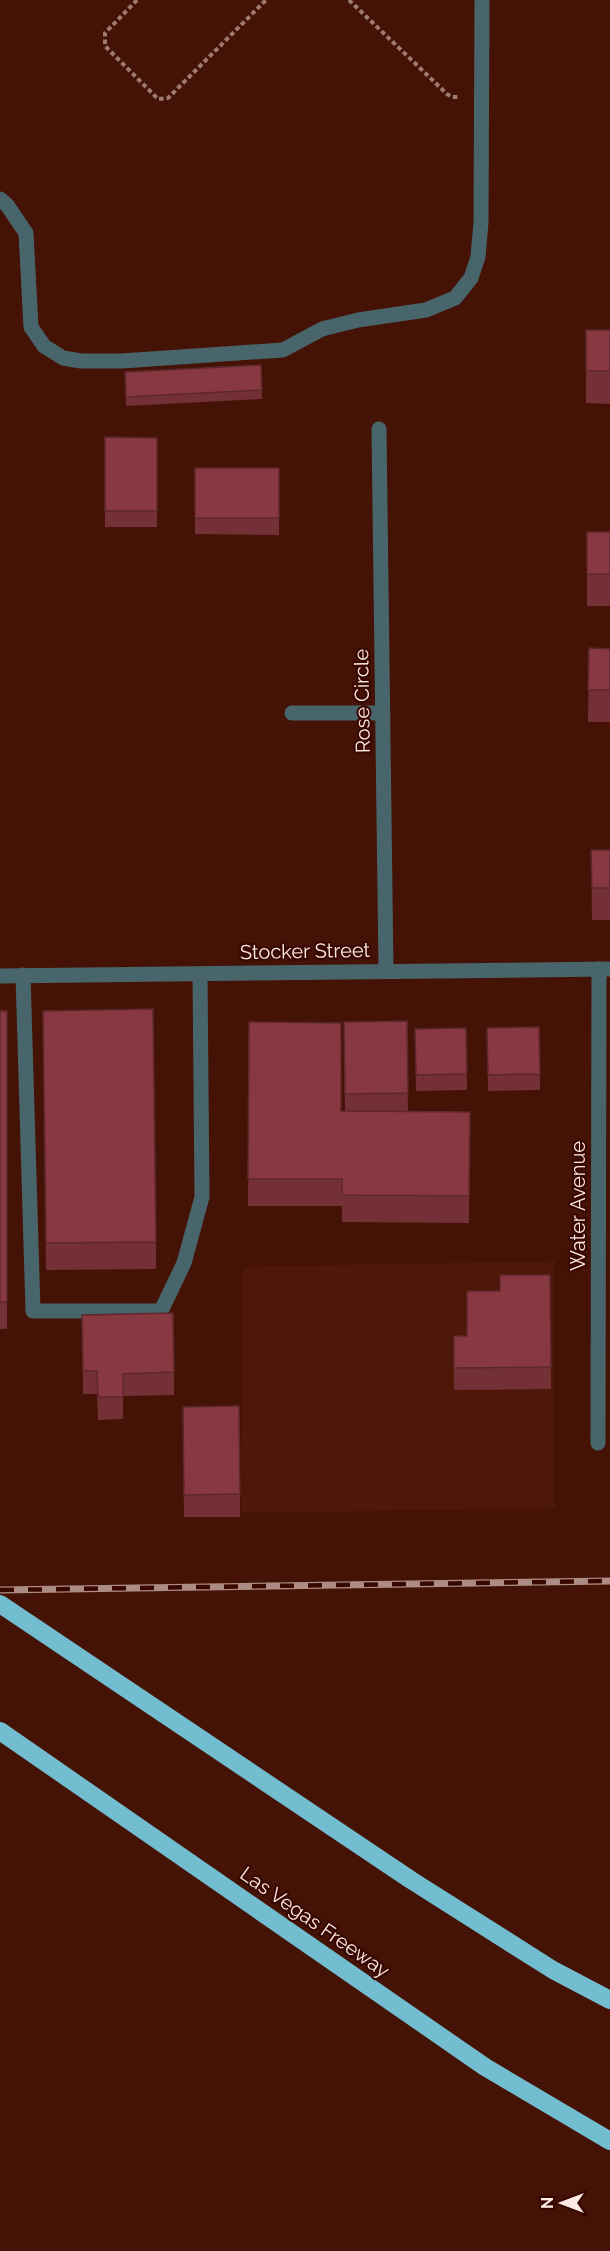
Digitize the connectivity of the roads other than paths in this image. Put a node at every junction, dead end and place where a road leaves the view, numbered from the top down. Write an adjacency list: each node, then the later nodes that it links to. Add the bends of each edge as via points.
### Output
1 (482, 0): 2 (street, via 478,256 471,278 455,298 426,310 322,329 283,350 122,361 63,358 44,346 31,327 26,232)
2 (0, 200)
3 (379, 429): 5 (street, Rose Circle)
4 (291, 713): 5 (street)
5 (383, 713): 7 (street, Rose Circle)
6 (605, 969): 7 (street, Stocker Street); 11 (street, Water Avenue)
7 (386, 972): 8 (street, Stocker Street)
8 (200, 974): 9 (street, Stocker Street); 9 (street, via 202,1197 184,1263 161,1311 33,1311)
9 (23, 975): 10 (street, Stocker Street)
10 (0, 976)
11 (598, 1443)
12 (0, 1604): 14 (highway, via 411,1880 553,1970)
13 (0, 1731): 15 (highway, Las Vegas Freeway, via 485,2067)
14 (610, 2000)
15 (610, 2141)

